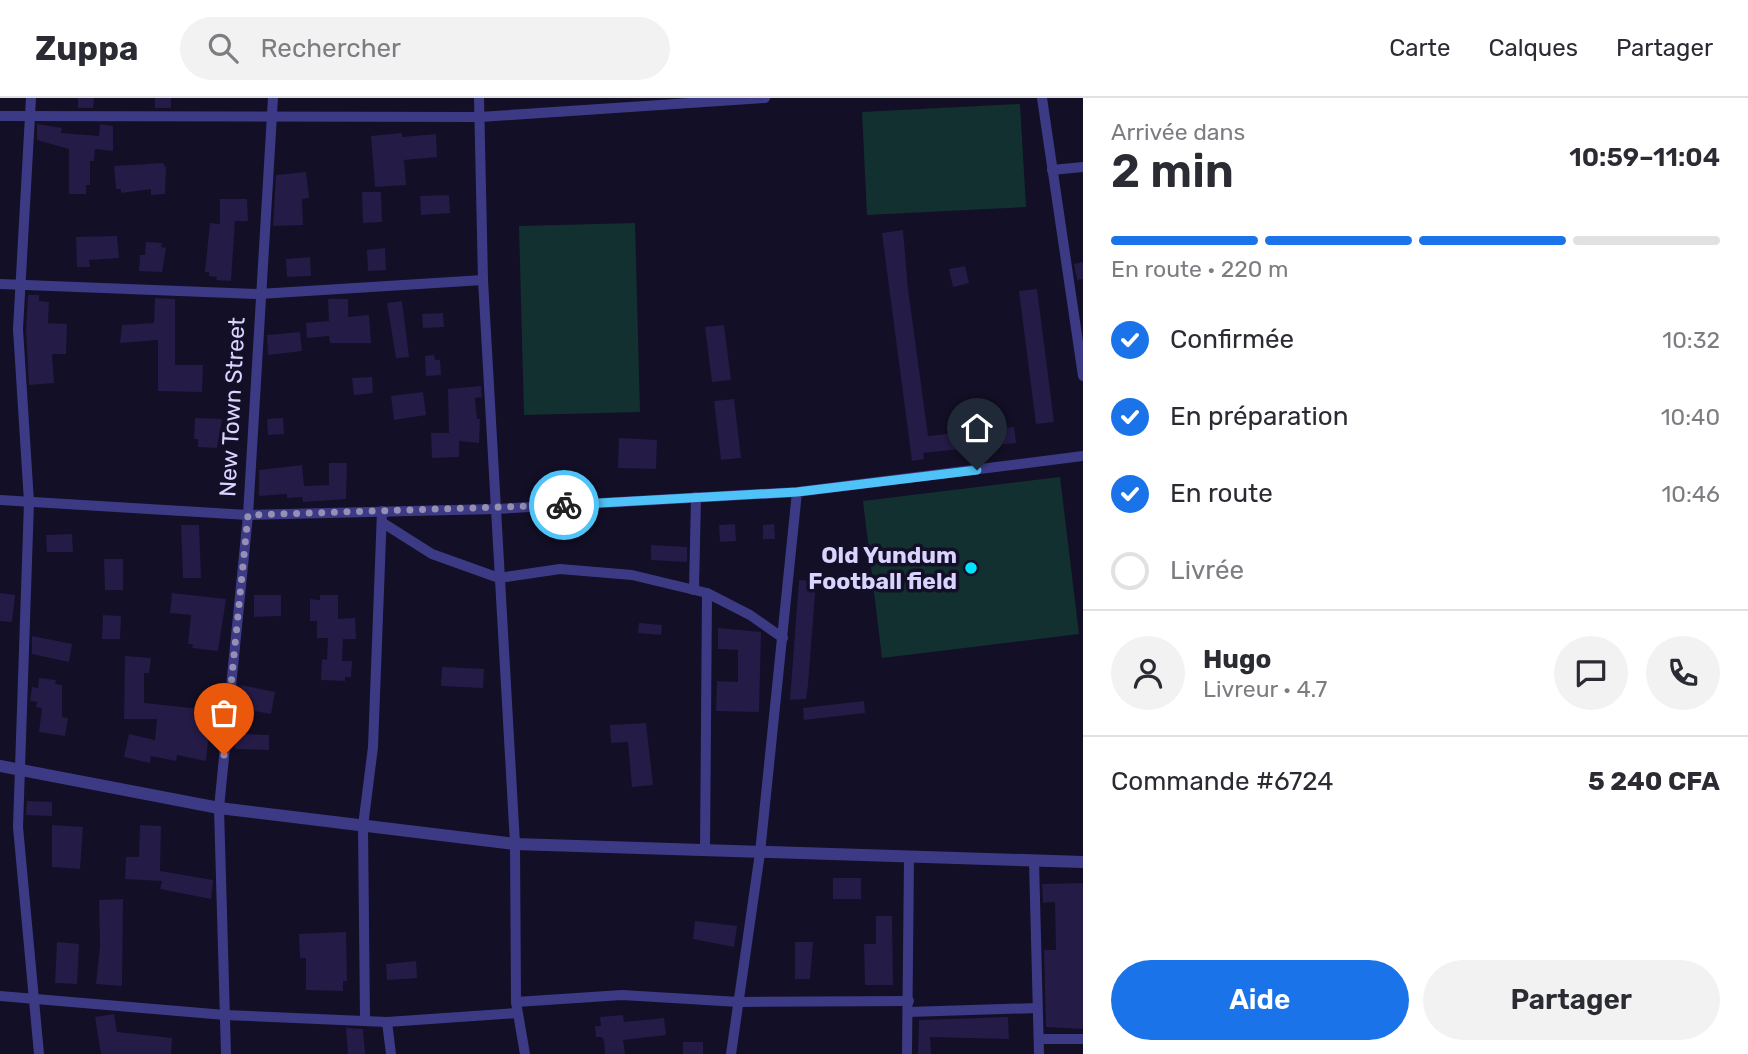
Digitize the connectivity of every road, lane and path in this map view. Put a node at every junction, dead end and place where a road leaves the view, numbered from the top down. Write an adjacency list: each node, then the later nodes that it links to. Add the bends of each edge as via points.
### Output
1 (31, 98): 8 (street)
2 (272, 98): 7 (street, New Town Street)
3 (478, 98): 9 (street)
4 (765, 98): 9 (street)
5 (1042, 98): 11 (street)
6 (0, 116): 8 (street)
7 (272, 116): 8 (street); 9 (street); 15 (street, New Town Street)
8 (29, 117): 14 (street)
9 (480, 117): 12 (street)
10 (1083, 167): 11 (street)
11 (1052, 170): 16 (street)
12 (483, 280): 15 (street); 23 (street)
13 (0, 284): 14 (street)
14 (19, 284): 15 (street); 22 (street)
15 (259, 294): 25 (street, New Town Street)
16 (1078, 307): 17 (street)
17 (1083, 376)
18 (1083, 456): 19 (street)
19 (797, 492): 20 (street); 30 (street)
20 (696, 498): 23 (street); 28 (street)
21 (0, 500): 22 (street)
22 (29, 502): 25 (street); 32 (street)
23 (495, 509): 24 (street); 27 (street)
24 (382, 511): 25 (street); 26 (street)
25 (248, 515): 33 (street, New Town Street)
26 (383, 523): 27 (street, via 432,554); 34 (street, via 373,747)
27 (499, 578): 28 (street, via 560,569 632,575); 35 (street)
28 (694, 590): 29 (street)
29 (707, 593): 30 (street); 36 (street)
30 (783, 638): 37 (street)
31 (0, 766): 32 (street)
32 (21, 769): 33 (street); 42 (street, via 18,827)
33 (219, 808): 34 (street); 47 (street, New Town Street)
34 (363, 825): 35 (street); 48 (street)
35 (515, 844): 36 (street); 44 (street)
36 (705, 851): 37 (street)
37 (760, 853): 38 (street); 43 (street)
38 (909, 858): 39 (street); 45 (street)
39 (1034, 861): 40 (street); 46 (street)
40 (1083, 862)
41 (0, 996): 42 (street)
42 (33, 998): 47 (street); 52 (street)
43 (739, 1002): 44 (street, via 622,995); 45 (street); 56 (street)
44 (517, 1007): 49 (street); 55 (street)
45 (908, 1007): 46 (street); 57 (street)
46 (1037, 1008): 50 (street)
47 (225, 1015): 48 (street); 53 (street, New Town Street)
48 (365, 1019): 49 (street)
49 (387, 1022): 54 (street)
50 (1039, 1038): 51 (street); 58 (street)
51 (1083, 1039)
52 (39, 1054)
53 (226, 1054)
54 (391, 1054)
55 (525, 1054)
56 (731, 1054)
57 (907, 1054)
58 (1039, 1054)

